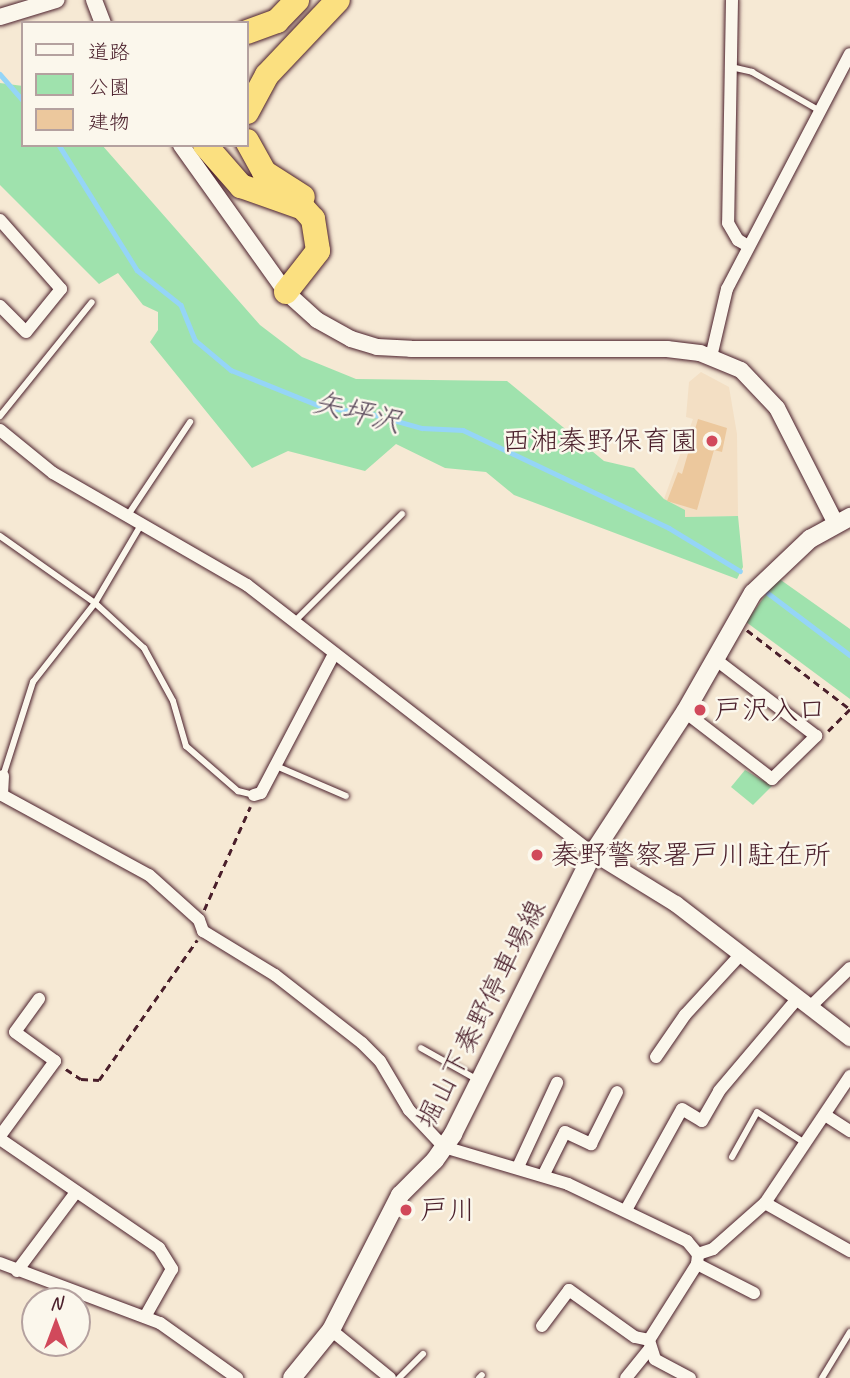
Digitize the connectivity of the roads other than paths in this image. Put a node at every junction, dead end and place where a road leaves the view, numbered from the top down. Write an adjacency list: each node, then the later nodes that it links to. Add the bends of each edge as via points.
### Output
1 (56, 0): 6 (street)
2 (94, 0): 7 (street)
3 (297, 0): 8 (highway, via 277,21)
4 (338, 0): 11 (highway, via 261,77)
5 (732, 0): 10 (street)
6 (0, 17)
7 (102, 21)
8 (248, 32)
9 (850, 54): 12 (street)
10 (731, 67): 12 (lane, via 752,72); 17 (street, via 728,223 738,240)
11 (248, 109)
12 (821, 112): 17 (street)
13 (248, 144): 18 (highway, via 264,172 310,201 329,226 330,246 324,264)
14 (182, 147): 18 (street)
15 (207, 147): 18 (highway, via 241,186 303,208 313,219 318,251)
16 (0, 220): 20 (street, via 61,289 26,332)
17 (748, 246): 21 (street, via 727,289)
18 (286, 292): 21 (street, via 317,320 377,347 667,349)
19 (92, 303): 22 (lane)
20 (0, 306)
21 (711, 357): 27 (street, via 741,370 777,408)
22 (0, 416)
23 (190, 422): 26 (lane)
24 (0, 430): 26 (street, via 53,473)
25 (402, 514): 31 (lane)
26 (128, 515): 28 (street)
27 (843, 521): 33 (main road, 堀山下秦野停車場線, via 810,539 753,593)
28 (142, 523): 30 (lane); 31 (street)
29 (0, 536): 30 (lane)
30 (95, 603): 36 (lane, via 33,682); 37 (lane, via 144,649 173,702 186,746 238,791)
31 (296, 620): 32 (street)
32 (334, 654): 35 (street); 40 (street)
33 (715, 659): 34 (main road, 堀山下秦野停車場線); 34 (street, via 816,736 772,779)
34 (685, 712): 40 (main road, 堀山下秦野停車場線)
35 (276, 766): 37 (street, via 261,793); 39 (lane)
36 (3, 776): 38 (street)
37 (254, 794)
38 (1, 796): 56 (street, via 149,876 201,925 362,1043 380,1061 409,1110)
39 (346, 796)
40 (593, 853): 41 (street, via 666,898); 49 (main road, 堀山下秦野停車場線)
41 (741, 954): 44 (street); 47 (street, via 685,1015)
42 (850, 968): 44 (street)
43 (39, 999): 54 (street, via 15,1032 55,1061)
44 (804, 1002): 45 (street); 62 (street, via 719,1091 702,1121 682,1109)
45 (850, 1038)
46 (421, 1048): 49 (lane)
47 (656, 1057)
48 (850, 1076): 52 (street)
49 (479, 1080): 56 (main road, 堀山下秦野停車場線)
50 (557, 1083): 58 (street)
51 (617, 1092): 59 (street, via 591,1144 565,1132)
52 (825, 1115): 53 (street); 55 (street)
53 (850, 1131)
54 (0, 1137): 60 (street)
55 (805, 1143): 57 (lane, via 757,1112); 61 (street)
56 (444, 1147): 58 (street); 70 (main road, 堀山下秦野停車場線, via 384,1220)
57 (732, 1157)
58 (518, 1167): 59 (street)
59 (543, 1176): 62 (street)
60 (76, 1192): 66 (street); 68 (street, via 159,1248 172,1269)
61 (765, 1203): 63 (street); 64 (street)
62 (626, 1210): 64 (street, via 687,1241)
63 (850, 1251)
64 (698, 1259): 67 (street); 72 (street)
65 (0, 1263): 66 (street)
66 (17, 1271): 68 (street)
67 (754, 1293)
68 (145, 1317): 74 (street)
69 (542, 1326): 72 (street, via 569,1290)
70 (331, 1330): 75 (main road, 堀山下秦野停車場線); 76 (street)
71 (850, 1332): 80 (lane)
72 (649, 1345): 78 (street); 79 (street, via 655,1359)
73 (423, 1354): 77 (lane)
74 (237, 1378)
75 (292, 1378)
76 (390, 1378)
77 (399, 1378)
78 (626, 1378)
79 (690, 1378)
80 (822, 1378)

